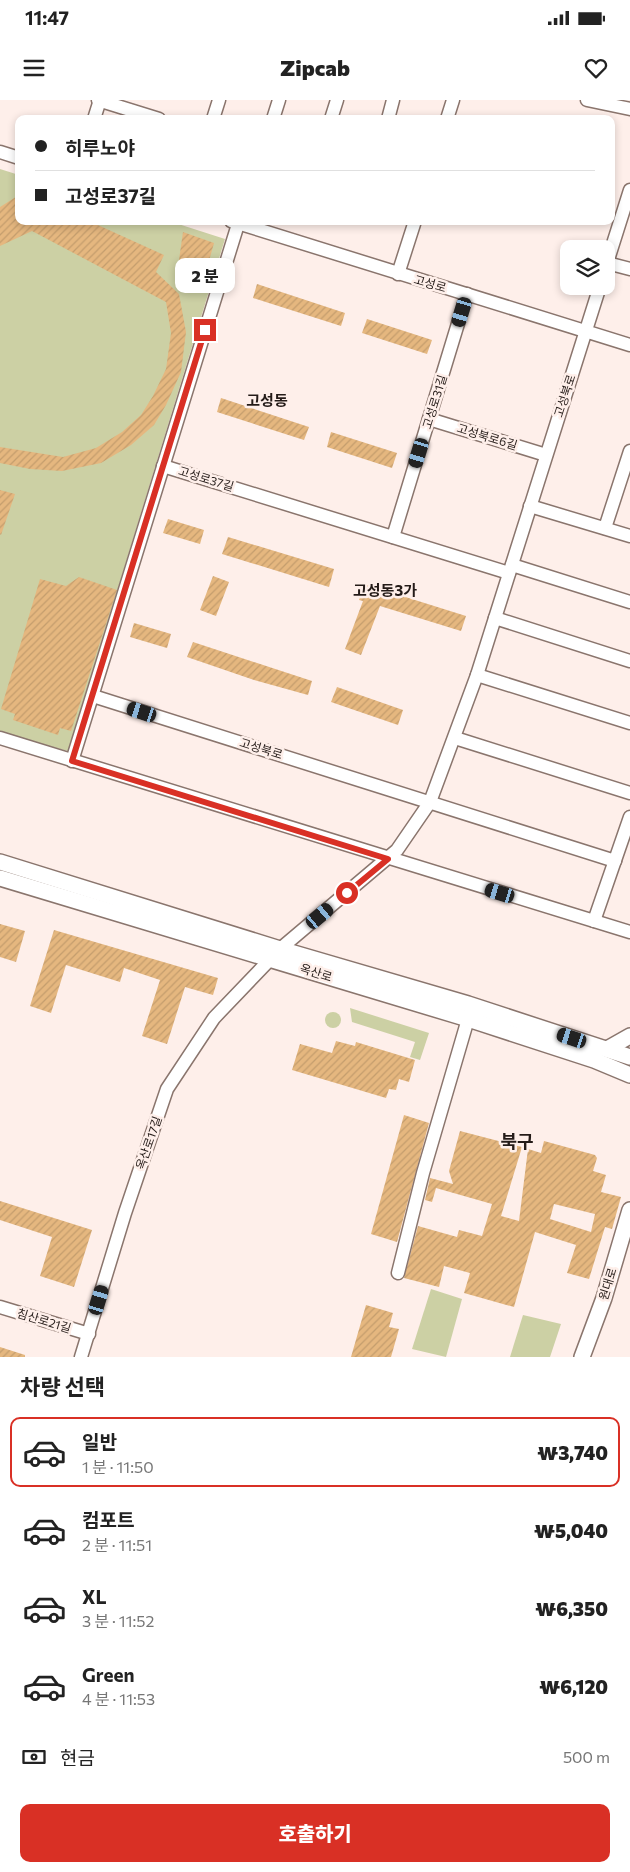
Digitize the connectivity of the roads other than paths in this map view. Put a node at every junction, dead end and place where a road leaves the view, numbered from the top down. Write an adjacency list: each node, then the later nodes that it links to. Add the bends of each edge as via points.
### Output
1 (99, 100): 9 (street); 10 (street)
2 (219, 100): 11 (street)
3 (279, 100): 12 (street)
4 (337, 100): 13 (street)
5 (393, 100): 14 (street)
6 (453, 100): 15 (street)
7 (587, 100): 8 (street)
8 (630, 109)
9 (95, 115)
10 (146, 115)
11 (214, 115)
12 (274, 115)
13 (332, 115)
14 (389, 115)
15 (448, 115)
16 (0, 152): 17 (street)
17 (15, 157)
18 (630, 190): 22 (street)
19 (235, 225): 33 (street, 고성로37길)
20 (245, 225): 25 (street, 고성로)
21 (414, 225): 25 (street)
22 (615, 240)
23 (615, 266): 24 (street)
24 (630, 269)
25 (398, 274): 26 (street, 고성로)
26 (468, 294): 28 (street, 고성로); 30 (street, 고성로31길)
27 (597, 295): 28 (street, 고성북로)
28 (586, 331): 29 (street, 고성로); 32 (street, 고성북로)
29 (630, 345)
30 (429, 419): 32 (street, 고성북로6길); 37 (street, 고성로31길)
31 (630, 451): 35 (street)
32 (546, 455): 34 (street, 고성북로)
33 (163, 466): 37 (street, 고성로37길); 43 (street, 고성로37길)
34 (530, 506): 35 (street); 38 (street, 고성북로)
35 (605, 528): 36 (street)
36 (630, 536)
37 (393, 537): 38 (street)
38 (511, 569): 39 (street); 40 (street, 고성북로)
39 (630, 602)
40 (495, 618): 41 (street); 42 (street, 고성북로)
41 (630, 661)
42 (477, 675): 44 (street); 46 (street, 고성북로)
43 (93, 696): 47 (street, 고성로37길); 49 (street, 고성북로)
44 (630, 723)
45 (0, 738): 47 (street)
46 (455, 738): 48 (street); 49 (street, 고성북로)
47 (72, 761): 51 (street)
48 (630, 793)
49 (430, 802): 51 (street, 고성북로); 52 (street, 고성북로)
50 (630, 817): 52 (street)
51 (388, 859): 55 (street); 57 (street, 고성북로)
52 (615, 861): 55 (street)
53 (0, 862): 57 (main road, 옥산로)
54 (0, 878): 57 (main road, 옥산로)
55 (594, 921): 56 (street)
56 (630, 932)
57 (275, 954): 58 (main road, 옥산로); 60 (main road, 옥산로, via 468,1004); 66 (street, 옥산로17길, via 214,1018 167,1089)
58 (468, 1019): 62 (main road, 옥산로, via 586,1057); 64 (street)
59 (630, 1036): 60 (main road)
60 (607, 1049): 61 (main road, 옥산로)
61 (630, 1057)
62 (630, 1075)
63 (629, 1215): 68 (main road, 원대로)
64 (398, 1273)
65 (0, 1307): 66 (street, 침산로21길)
66 (89, 1334): 67 (street, 옥산로17길)
67 (81, 1357)
68 (582, 1357)

